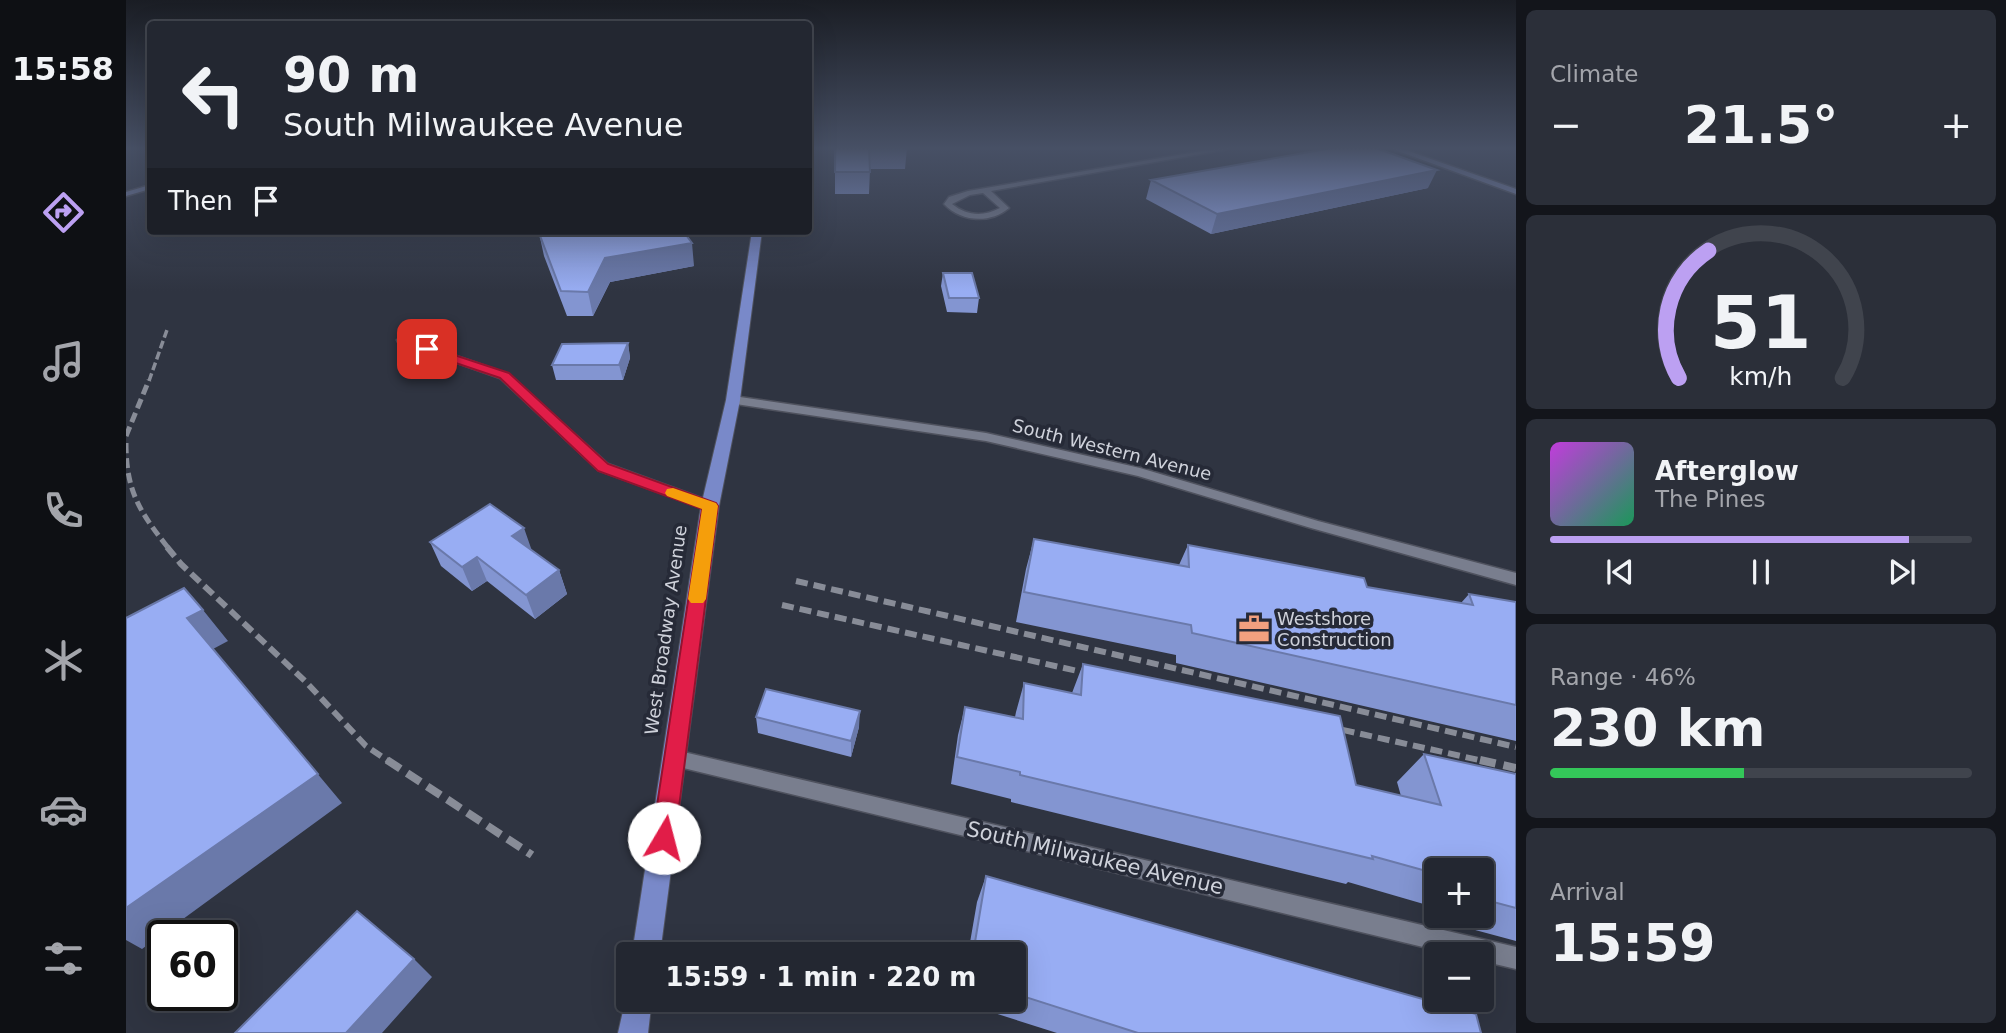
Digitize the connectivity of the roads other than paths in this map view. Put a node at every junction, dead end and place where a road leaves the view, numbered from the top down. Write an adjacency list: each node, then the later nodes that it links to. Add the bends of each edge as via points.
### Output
1 (966, 195): 2 (street, via 948,204 981,217 1005,208)
2 (991, 195)
3 (756, 235): 5 (main road, West Broadway Avenue)
4 (402, 341): 6 (street, via 504,376 603,467)
5 (733, 400): 6 (main road, West Broadway Avenue); 7 (street, South Western Avenue, via 986,437 1140,472)
6 (710, 506): 8 (main road, West Broadway Avenue)
7 (1516, 579)
8 (675, 758): 9 (main road, West Broadway Avenue); 10 (street, South Milwaukee Avenue)
9 (648, 942)
10 (1516, 958)
11 (636, 1012): 12 (main road)
12 (633, 1033)

